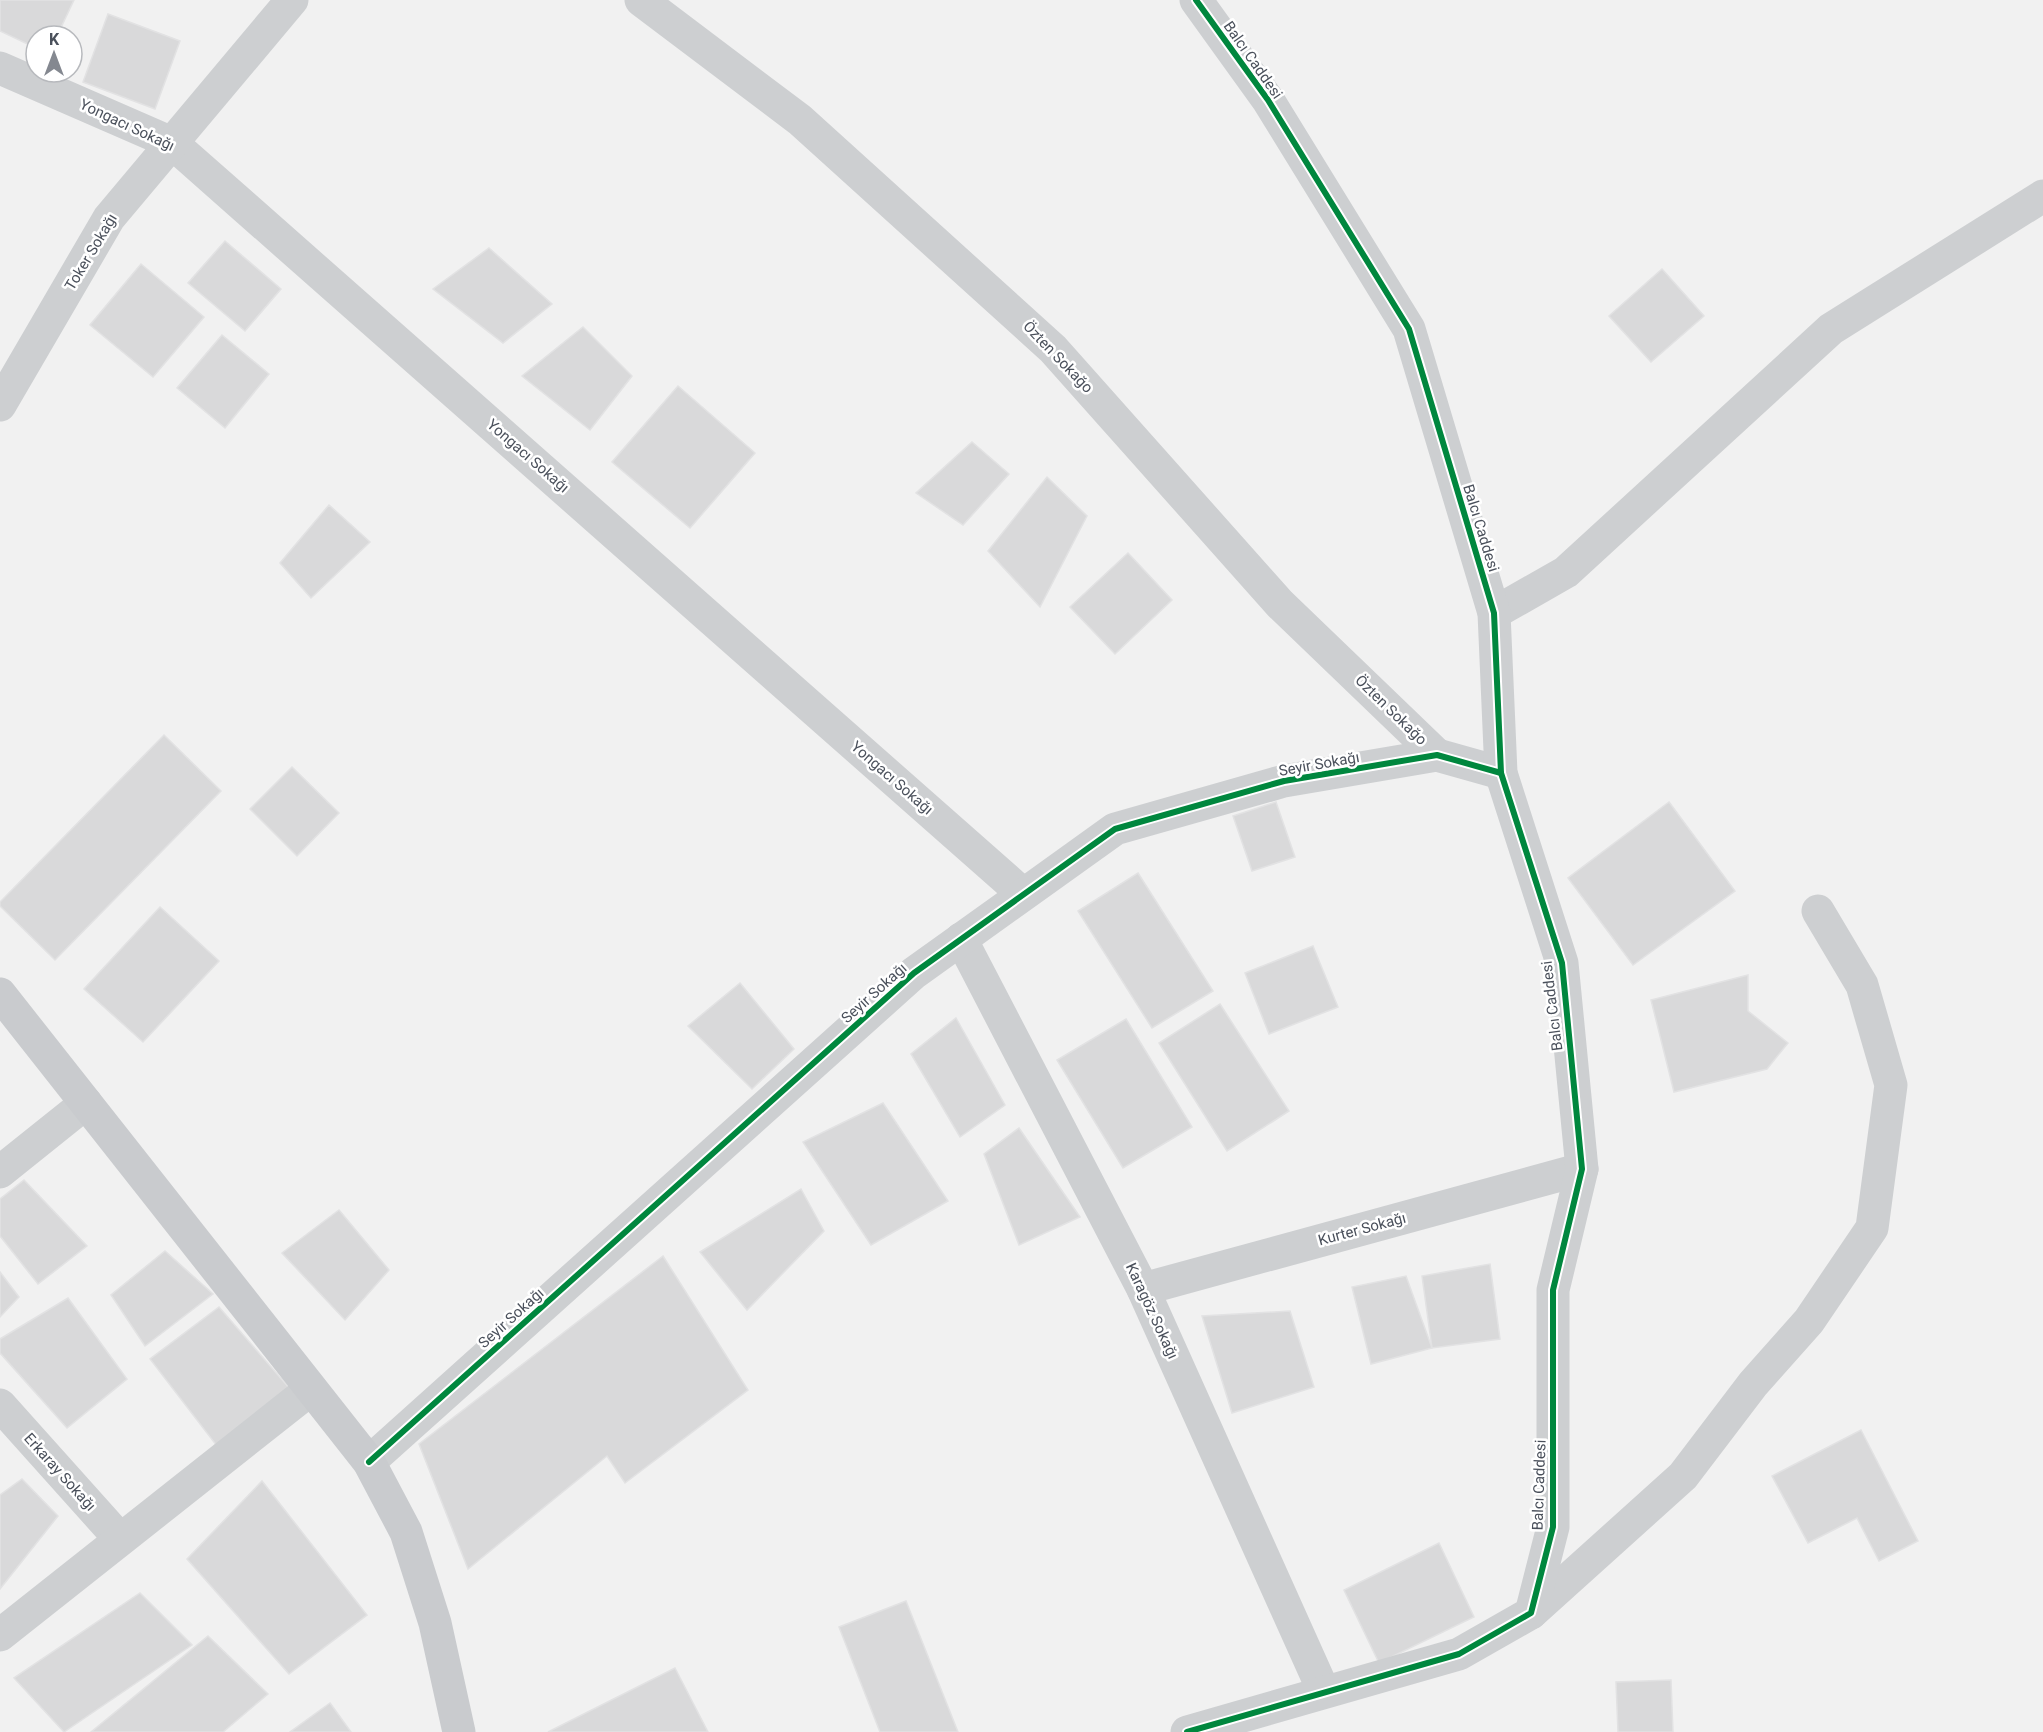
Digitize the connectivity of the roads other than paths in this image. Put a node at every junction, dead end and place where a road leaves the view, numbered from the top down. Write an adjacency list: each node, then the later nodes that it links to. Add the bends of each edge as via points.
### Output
1 (292, 0): 5 (street, Toker Sokağı)
2 (640, 0): 9 (street, Özten Sokağo, via 800,120 1053,349 1280,604)
3 (1196, 0): 8 (street, Balcı Caddesi, via 1268,100 1409,329)
4 (0, 68): 5 (street, Yongacı Sokağı)
5 (172, 143): 7 (street, Toker Sokağı, via 109,218); 11 (street, Yongacı Sokağı)
6 (2043, 196): 8 (street, via 1831,329 1566,572)
7 (0, 405)
8 (1494, 613): 10 (street, Balcı Caddesi)
9 (1437, 755): 10 (street, Seyir Sokağı); 11 (street, Seyir Sokağı, via 1284,781 1114,829)
10 (1501, 773): 16 (street, Balcı Caddesi, via 1562,963)
11 (1023, 894): 13 (street, Seyir Sokağı)
12 (1818, 911): 23 (street, via 1862,985 1891,1085 1872,1228 1809,1321 1753,1384 1683,1476)
13 (961, 939): 18 (street, Karagöz Sokağı); 21 (street, Seyir Sokağı, via 914,973)
14 (0, 994): 15 (main road)
15 (86, 1103): 17 (street); 19 (main road)
16 (1582, 1169): 18 (street, Kurter Sokağı); 23 (street, Balcı Caddesi, via 1552,1290 1552,1527)
17 (0, 1172)
18 (1143, 1289): 25 (street, Karagöz Sokağı)
19 (311, 1389): 21 (main road); 22 (street)
20 (0, 1405): 22 (street, Erkaray Sokağı)
21 (369, 1462): 26 (main road, via 406,1532 435,1623)
22 (120, 1539): 24 (street)
23 (1531, 1612): 25 (street, via 1459,1654)
24 (0, 1635)
25 (1324, 1692): 27 (street)
26 (459, 1732)
27 (1187, 1732)

